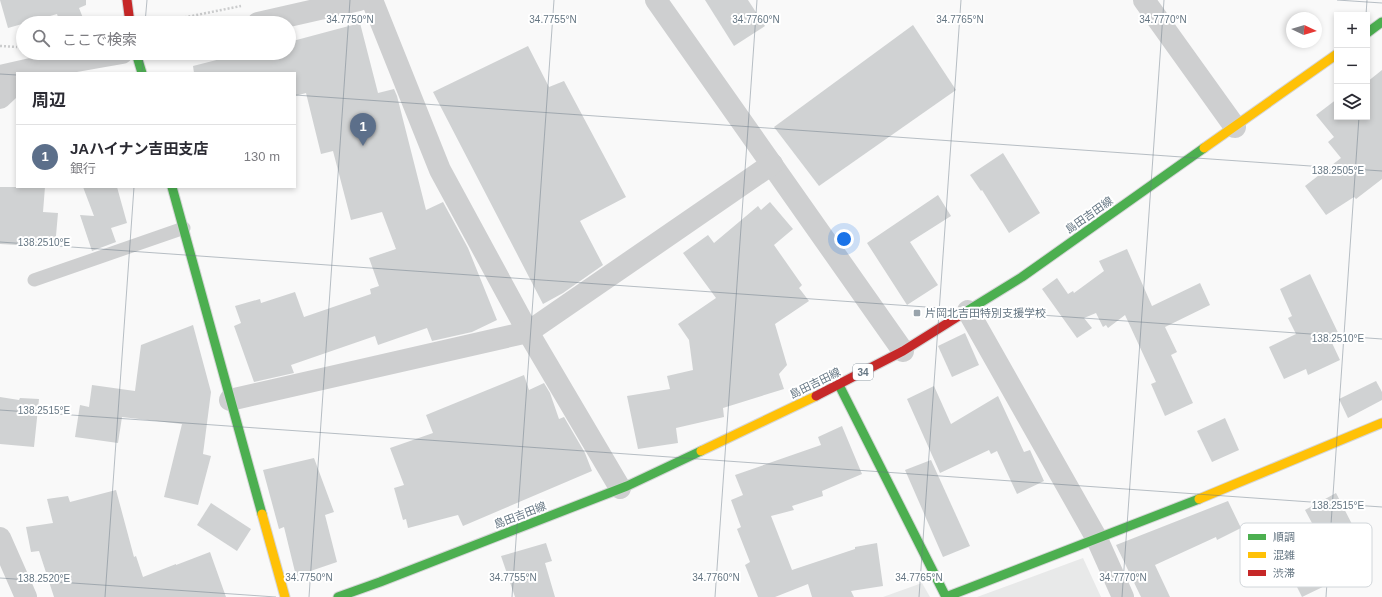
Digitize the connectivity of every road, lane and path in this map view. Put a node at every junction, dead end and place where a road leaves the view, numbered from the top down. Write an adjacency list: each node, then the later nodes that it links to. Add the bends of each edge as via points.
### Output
1 (127, 0): 7 (street)
2 (359, 0): 9 (street)
3 (372, 0): 29 (street, via 440,170)
4 (656, 0): 24 (street)
5 (1144, 0): 23 (street)
6 (247, 5): 8 (path)
7 (129, 16)
8 (193, 16)
9 (289, 16)
10 (1382, 22): 11 (street)
11 (1370, 31)
12 (0, 46): 13 (path)
13 (16, 47)
14 (1334, 56): 23 (street, 島田吉田線 / 34)
15 (91, 60): 17 (street)
16 (138, 60): 18 (street)
17 (38, 72)
18 (142, 72)
19 (16, 75): 20 (street)
20 (0, 76)
21 (16, 83): 22 (street)
22 (0, 98)
23 (1235, 127): 28 (street, 島田吉田線 / 34, via 1022,277)
24 (772, 164): 29 (street); 30 (street)
25 (172, 188): 26 (street)
26 (184, 228): 27 (lane); 32 (street)
27 (34, 280)
28 (968, 311): 30 (street, 島田吉田線 / 34); 36 (street)
29 (528, 332): 32 (street); 34 (street)
30 (904, 351): 31 (street, 島田吉田線 / 34)
31 (839, 385): 34 (street, 島田吉田線 / 34); 36 (street, via 946,597)
32 (230, 400): 38 (street)
33 (1382, 423): 36 (street, via 1200,499)
34 (620, 488): 39 (street, 島田吉田線 / 34)
35 (0, 538): 37 (street)
36 (1096, 539): 40 (street)
37 (26, 597)
38 (285, 597)
39 (338, 597)
40 (1123, 597)

